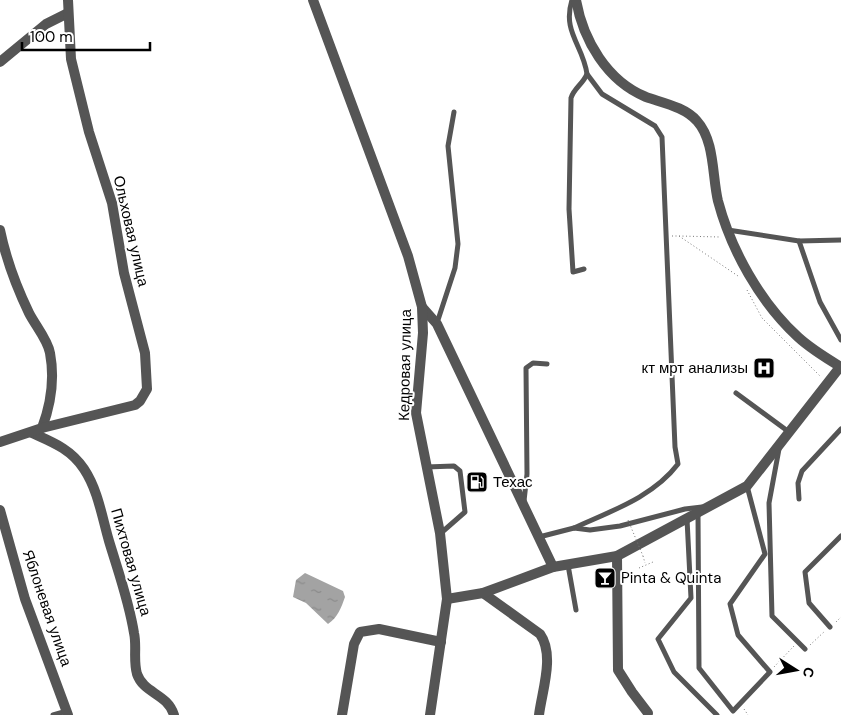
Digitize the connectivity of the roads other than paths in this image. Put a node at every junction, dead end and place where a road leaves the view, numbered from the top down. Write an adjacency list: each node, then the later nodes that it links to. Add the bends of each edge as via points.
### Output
1 (68, 0): 4 (street, Ольховая улица)
2 (313, 0): 13 (street, Кедровая улица, via 408,256)
3 (574, 0): 6 (lane, via 569,11 569,26); 9 (street, via 588,39 615,77 633,91 685,112 701,126 707,138)
4 (68, 14): 5 (street, via 46,24); 19 (street, Ольховая улица, via 71,59 112,203 124,273 145,352 147,389 135,405)
5 (0, 62)
6 (587, 74): 12 (lane, via 571,98 569,209 573,272); 33 (lane, via 602,94 655,126 662,137 678,464 666,479 626,504)
7 (454, 112): 14 (lane, via 448,146 458,244 455,268)
8 (0, 230): 19 (street, via 12,272 50,352 52,400)
9 (726, 233): 11 (lane); 17 (street, via 759,289 785,324 808,346)
10 (841, 240): 11 (lane)
11 (799, 241): 15 (lane, via 820,302)
12 (584, 268)
13 (422, 307): 14 (street); 25 (street, Кедровая улица, via 416,413)
14 (437, 324): 28 (street)
15 (841, 340)
16 (547, 364): 28 (lane, via 533,363 526,368 527,474)
17 (841, 366): 21 (street)
18 (736, 393): 21 (lane)
19 (42, 428): 22 (street)
20 (841, 430): 27 (lane, via 802,471 798,483)
21 (790, 432): 24 (street)
22 (32, 433): 23 (street); 49 (street, Пихтовая улица, via 63,447 84,468 95,492 129,608 138,676 147,689 167,700)
23 (0, 442)
24 (780, 444): 26 (street); 45 (lane, via 769,503 772,616)
25 (426, 468): 34 (street, Кедровая улица); 34 (lane, via 454,466 460,471 465,512)
26 (747, 486): 29 (street); 31 (lane, via 765,554 730,604 738,635 770,672 733,711 699,668)
27 (799, 499)
28 (523, 504): 36 (street)
29 (710, 506): 31 (street); 33 (lane, via 620,526 590,530)
30 (0, 510): 46 (street, Яблоневая улица, via 25,599)
31 (698, 512): 32 (street)
32 (686, 518): 37 (street); 53 (lane, via 692,598 658,639 674,672)
33 (574, 528): 36 (lane)
34 (440, 533): 41 (street, Кедровая улица)
35 (841, 536): 43 (lane, via 806,572 809,603)
36 (539, 537): 39 (street)
37 (618, 556): 38 (street); 47 (street, via 618,670)
38 (568, 565): 39 (street); 42 (lane)
39 (553, 567): 40 (street)
40 (483, 593): 41 (street); 52 (street, via 543,639 547,653)
41 (448, 599): 44 (street, Кедровая улица)
42 (576, 610)
43 (830, 627)
44 (441, 642): 50 (street, via 379,629 360,632 354,644); 51 (street, Кедровая улица)
45 (805, 649)
46 (67, 713): 48 (lane)
47 (649, 714)
48 (53, 715)
49 (174, 715)
50 (342, 715)
51 (430, 715)
52 (539, 715)
53 (717, 715)

